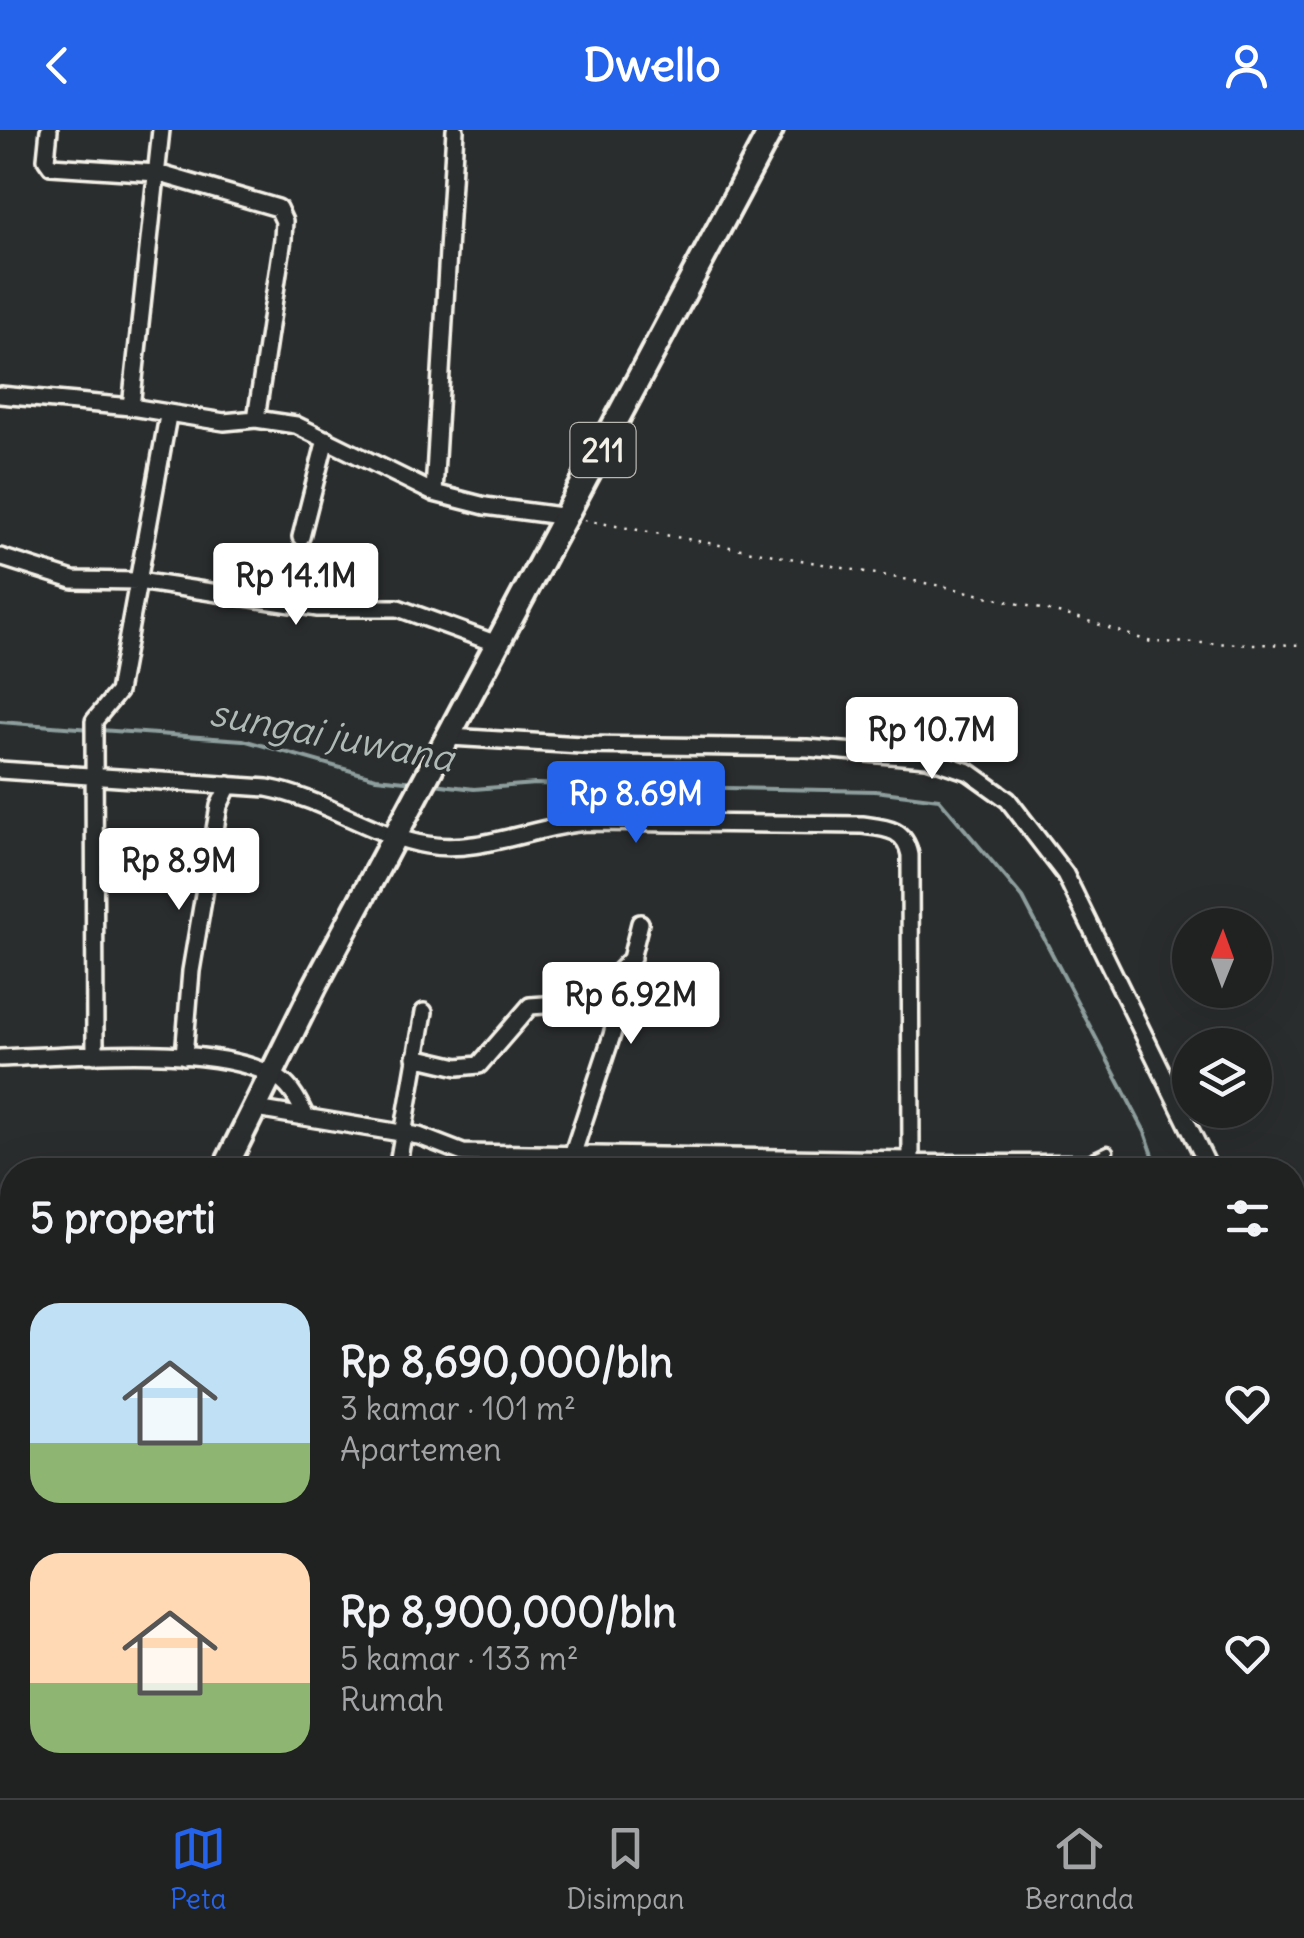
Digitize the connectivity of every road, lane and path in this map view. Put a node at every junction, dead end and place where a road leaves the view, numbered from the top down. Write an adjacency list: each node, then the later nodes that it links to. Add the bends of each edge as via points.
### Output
1 (49, 130): 5 (street, via 51,166)
2 (162, 130): 5 (street)
3 (455, 130): 11 (street)
4 (772, 130): 12 (main road, 211)
5 (157, 173): 7 (street); 9 (street, via 264,200 284,221)
6 (0, 395): 7 (street)
7 (131, 407): 8 (street)
8 (168, 416): 9 (street); 15 (street)
9 (256, 419): 10 (street, via 296,425)
10 (326, 439): 11 (street); 13 (street)
11 (434, 493): 12 (street)
12 (568, 516): 16 (main road, 211); 17 (path, via 952,588 1151,642)
13 (301, 537)
14 (0, 557): 15 (street, via 73,580)
15 (138, 582): 16 (street, via 318,608 398,608); 20 (street, via 118,692 94,721)
16 (500, 645): 18 (main road, 211)
17 (1304, 645)
18 (450, 737): 22 (main road, 211); 41 (street, via 807,748 926,758 969,772 1008,800 1066,874)
19 (0, 770): 20 (street)
20 (92, 778): 21 (street); 26 (street)
21 (229, 784): 22 (street, via 303,795); 27 (street, via 192,971)
22 (397, 834): 30 (main road); 39 (street, via 443,846 587,822 862,825 898,832 910,855)
23 (640, 923): 24 (street)
24 (632, 958): 28 (street, via 588,1002 530,1006 479,1064 458,1067); 35 (street)
25 (424, 1012): 28 (street)
26 (95, 1055): 27 (street); 29 (street)
27 (184, 1056): 30 (street)
28 (415, 1057): 33 (street)
29 (0, 1058)
30 (271, 1075): 31 (main road); 32 (street, via 291,1090)
31 (256, 1109): 32 (street); 36 (main road)
32 (306, 1116): 33 (street)
33 (400, 1132): 35 (street, via 464,1153); 37 (street)
34 (1108, 1151): 40 (lane)
35 (572, 1156): 38 (street)
36 (230, 1158)
37 (398, 1158)
38 (648, 1158)
39 (912, 1158)
40 (1092, 1158)
41 (1204, 1158)

